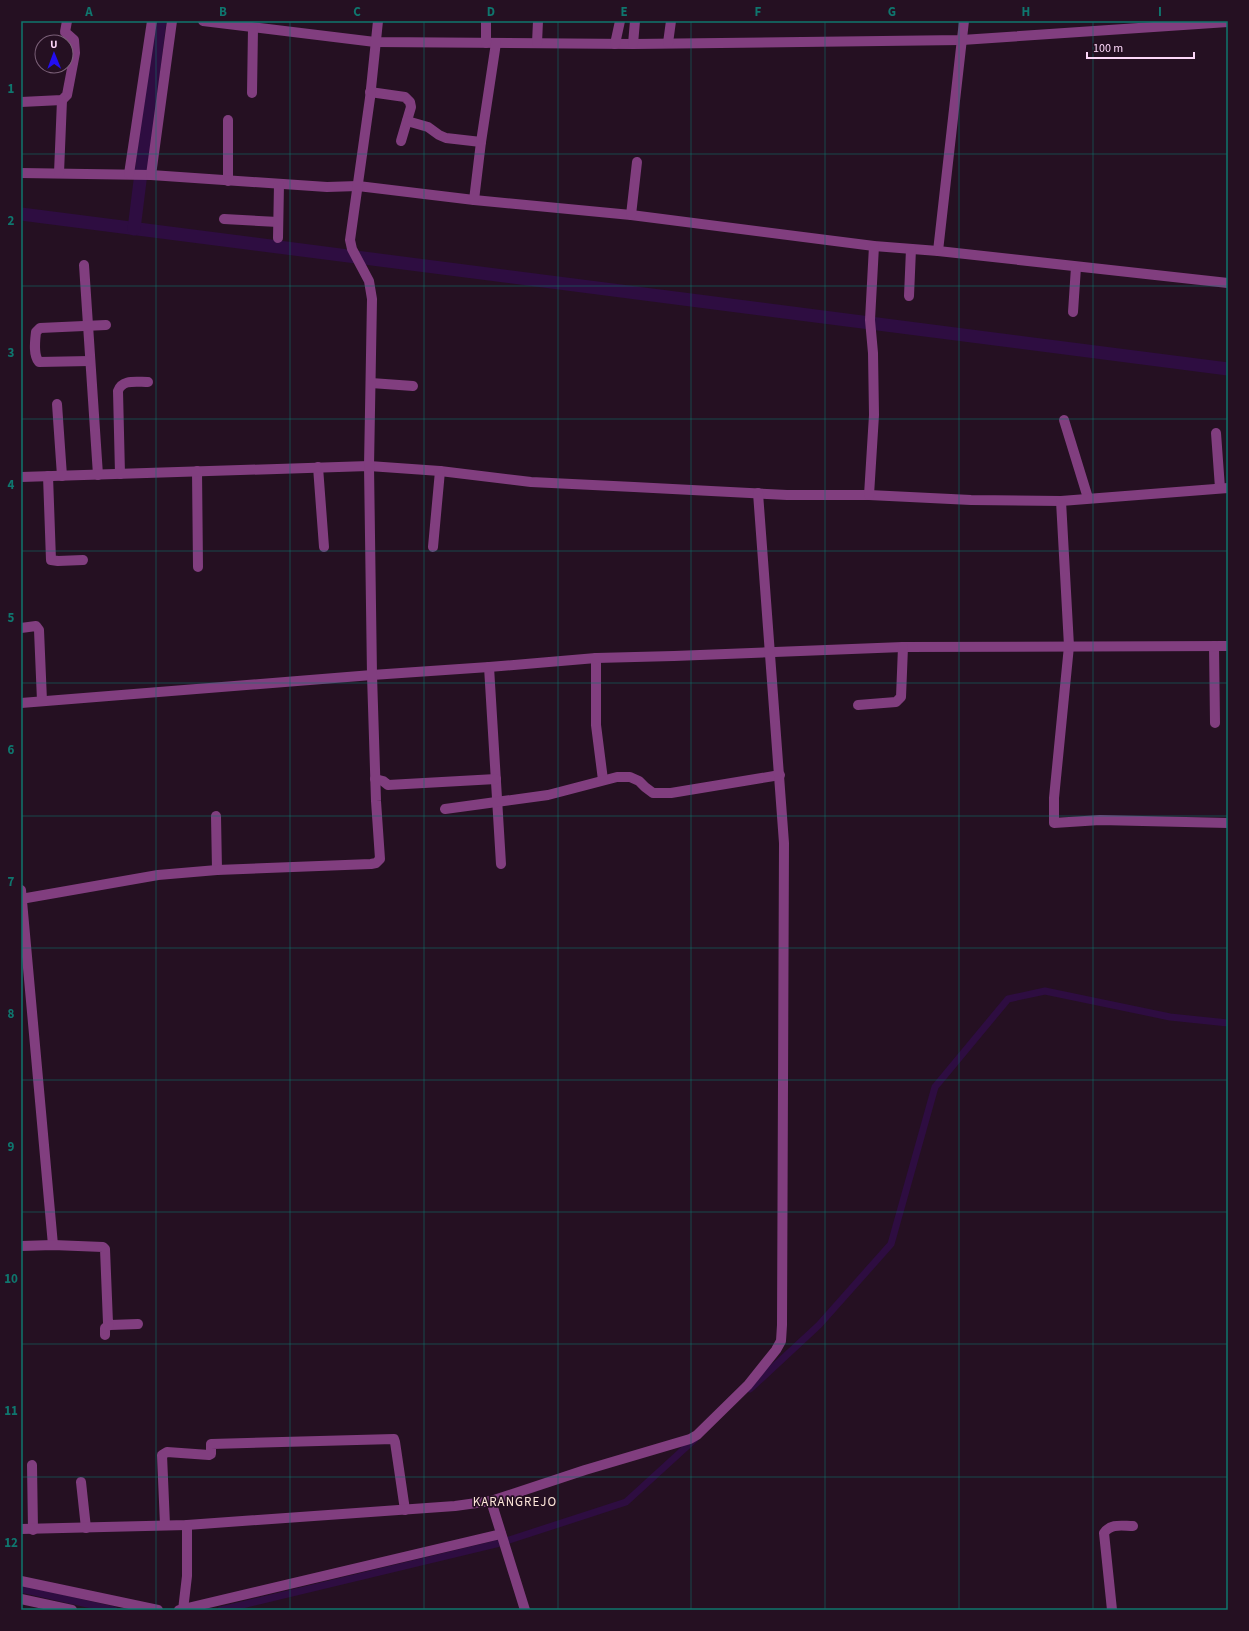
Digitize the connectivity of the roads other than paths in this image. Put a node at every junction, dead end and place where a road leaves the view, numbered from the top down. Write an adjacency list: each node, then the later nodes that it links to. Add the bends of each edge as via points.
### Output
1 (67, 21): 23 (street, via 65,32 74,40 75,53 68,94)
2 (152, 21): 32 (street)
3 (172, 21): 33 (street)
4 (203, 21): 13 (street)
5 (378, 21): 15 (street)
6 (486, 21): 16 (street)
7 (538, 21): 17 (street)
8 (620, 21): 19 (street)
9 (635, 21): 20 (street)
10 (671, 21): 18 (street)
11 (964, 21): 14 (street)
12 (1228, 22): 14 (street)
13 (253, 28): 15 (street); 22 (street)
14 (962, 40): 18 (street); 44 (street)
15 (375, 42): 16 (street); 21 (street)
16 (491, 43): 17 (street); 28 (street)
17 (537, 43): 19 (street)
18 (668, 43): 20 (street)
19 (615, 44): 20 (street)
20 (633, 44)
21 (370, 92): 26 (street, via 408,99 411,107); 36 (street)
22 (252, 93)
23 (62, 100): 24 (street); 31 (street)
24 (21, 102)
25 (228, 120): 34 (street)
26 (407, 121): 27 (street); 28 (street, via 428,126 446,138)
27 (402, 141)
28 (481, 142): 37 (street)
29 (636, 162): 38 (street)
30 (21, 172): 31 (street)
31 (59, 173): 32 (street)
32 (130, 174): 33 (street)
33 (148, 175): 34 (street)
34 (228, 181): 35 (street)
35 (279, 184): 36 (street); 40 (street)
36 (358, 186): 37 (street); 54 (street, via 350,240 369,281 372,299)
37 (474, 200): 38 (street)
38 (631, 215): 42 (street)
39 (224, 219): 40 (street)
40 (278, 222): 41 (street)
41 (278, 238)
42 (874, 246): 43 (street); 70 (street, via 870,320 874,416)
43 (911, 249): 44 (street); 48 (street)
44 (938, 251): 46 (street)
45 (84, 265): 50 (street)
46 (1076, 267): 47 (street); 49 (street)
47 (1228, 283)
48 (908, 296)
49 (1073, 312)
50 (88, 325): 51 (street); 52 (street); 52 (street, via 40,328 36,332 35,348 38,362)
51 (106, 325)
52 (90, 362): 64 (street)
53 (148, 382): 63 (street, via 125,382 119,388)
54 (371, 383): 55 (street); 59 (street)
55 (413, 386)
56 (57, 404): 66 (street)
57 (1064, 420): 71 (street)
58 (1216, 433): 68 (street)
59 (369, 466): 60 (street); 62 (street); 85 (street)
60 (318, 467): 61 (street); 73 (street)
61 (197, 471): 63 (street); 76 (street)
62 (440, 471): 69 (street, via 531,482); 74 (street)
63 (120, 474): 64 (street)
64 (98, 475): 66 (street)
65 (48, 476): 66 (street); 67 (street); 75 (street, via 51,560)
66 (62, 476)
67 (21, 477)
68 (1224, 488): 71 (street)
69 (758, 493): 70 (street); 82 (street)
70 (869, 495): 72 (street)
71 (1088, 498): 72 (street)
72 (1061, 501): 78 (street)
73 (324, 547)
74 (433, 547)
75 (83, 560)
76 (198, 568)
77 (21, 628): 86 (street, via 36,626 39,630)
78 (1069, 646): 79 (street); 81 (street); 97 (street, via 1054,798 1054,823 1100,820)
79 (1214, 646): 80 (street); 89 (street)
80 (1228, 646)
81 (903, 647): 82 (street); 88 (street, via 901,697 896,702)
82 (771, 651): 83 (street); 90 (street)
83 (596, 658): 84 (street); 93 (street, via 596,725)
84 (489, 667): 85 (street); 92 (street)
85 (372, 675): 86 (street); 91 (street)
86 (42, 701): 87 (street)
87 (21, 703)
88 (858, 705)
89 (1215, 723)
90 (780, 775): 93 (street, via 671,793 653,793 630,777); 108 (street, via 785,909 781,1341 748,1385 690,1439)
91 (375, 779): 92 (street, via 388,785); 99 (street, via 377,829 381,852 379,861 371,864)
92 (496, 779): 94 (street)
93 (603, 780): 94 (street, via 548,795)
94 (498, 801): 95 (street); 98 (street)
95 (445, 809)
96 (216, 816): 99 (street)
97 (1228, 822)
98 (501, 864)
99 (217, 870): 100 (street, via 158,875)
100 (21, 896): 101 (street)
101 (53, 1245): 102 (street); 104 (street, via 104,1248)
102 (21, 1246)
103 (138, 1324): 104 (street)
104 (109, 1325): 105 (street, via 105,1328)
105 (105, 1335)
106 (32, 1465): 115 (street)
107 (81, 1482): 113 (street)
108 (491, 1501): 109 (street); 116 (street)
109 (405, 1510): 110 (street, via 394,1439 211,1444 209,1455 167,1452 162,1455); 111 (street)
110 (166, 1525): 111 (street); 113 (street)
111 (187, 1525): 122 (street, via 187,1576)
112 (1133, 1526): 124 (street, via 1113,1526 1104,1533)
113 (86, 1528): 115 (street)
114 (21, 1529): 115 (street)
115 (32, 1530)
116 (502, 1539): 122 (street); 123 (street)
117 (21, 1581): 120 (street)
118 (21, 1599): 119 (street)
119 (72, 1610)
120 (158, 1610)
121 (179, 1610): 122 (street)
122 (183, 1610)
123 (525, 1610)
124 (1112, 1610)

